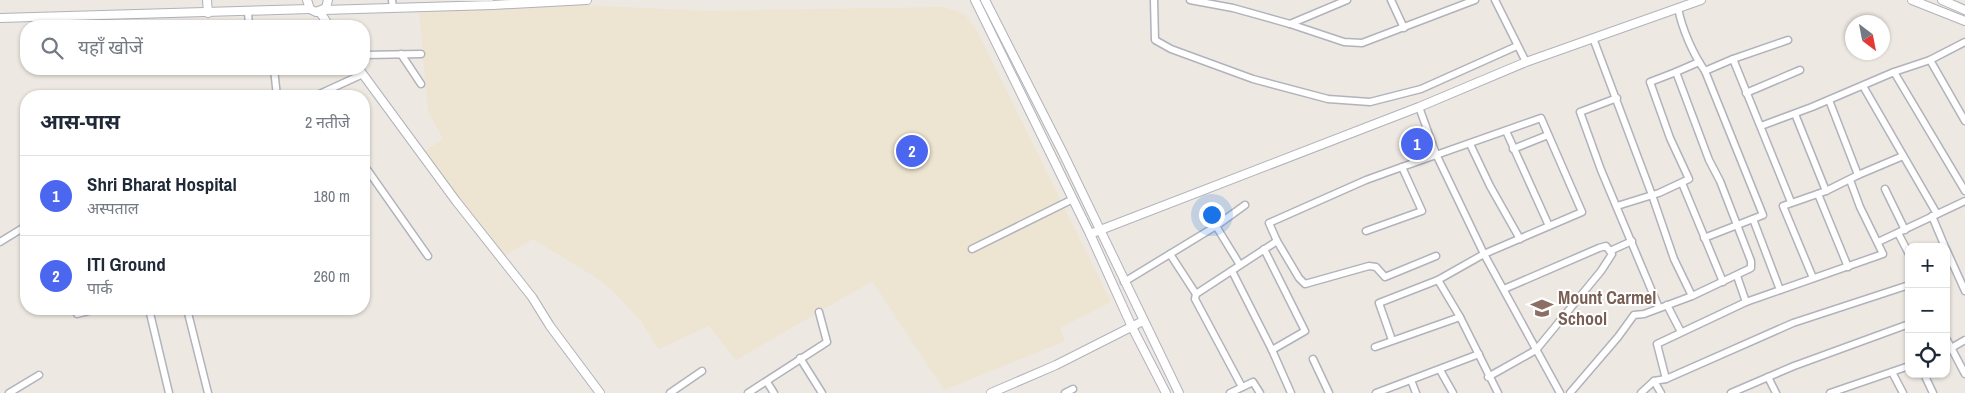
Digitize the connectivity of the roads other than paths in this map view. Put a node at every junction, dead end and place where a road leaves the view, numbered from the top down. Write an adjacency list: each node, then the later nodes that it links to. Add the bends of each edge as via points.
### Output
1 (207, 0): 24 (street)
2 (308, 0): 20 (street)
3 (328, 0): 22 (street, via 328,5)
4 (587, 0): 17 (street, via 493,5)
5 (975, 0): 76 (street)
6 (985, 0): 87 (street)
7 (1154, 0): 34 (street, via 1154,40 1253,80 1328,99 1370,102 1421,89)
8 (1190, 0): 18 (street)
9 (1230, 0): 18 (street)
10 (1347, 0): 29 (street)
11 (1391, 0): 30 (street)
12 (1475, 0): 30 (street)
13 (1495, 0): 34 (street)
14 (1701, 0): 19 (street)
15 (1912, 0): 28 (street)
16 (1942, 0): 21 (street)
17 (392, 4): 22 (street)
18 (1233, 8): 29 (street)
19 (1678, 8): 31 (street); 41 (street)
20 (310, 9): 22 (street); 23 (street)
21 (1965, 10)
22 (321, 11): 27 (street)
23 (248, 12): 24 (street); 26 (street)
24 (208, 13): 25 (street)
25 (0, 18)
26 (249, 20)
27 (326, 20)
28 (1965, 21)
29 (1290, 24): 30 (street, via 1344,42 1362,43)
30 (1404, 28)
31 (1593, 38): 40 (street); 54 (street)
32 (1788, 40): 38 (street)
33 (1964, 45): 39 (street)
34 (1518, 46): 40 (street)
35 (401, 54): 36 (street); 37 (street); 49 (street)
36 (421, 54)
37 (370, 55)
38 (1733, 58): 43 (street); 53 (street)
39 (1930, 60): 45 (street); 58 (street)
40 (1526, 62): 56 (street)
41 (1699, 62): 43 (street); 44 (street)
42 (1800, 70): 53 (street)
43 (1705, 71): 82 (street, via 1763,215)
44 (1676, 72): 70 (street, via 1650,82 1689,180); 83 (street)
45 (1894, 72): 50 (street); 73 (street)
46 (274, 75): 51 (street)
47 (354, 75): 52 (street)
48 (364, 75): 160 (street, via 456,201 532,297)
49 (421, 84)
50 (1862, 86): 55 (street); 65 (street)
51 (276, 90)
52 (326, 90)
53 (1746, 93): 59 (street)
54 (1617, 98): 75 (street); 80 (street, via 1580,112)
55 (1829, 100): 57 (street); 68 (street)
56 (1419, 107): 64 (street); 87 (street)
57 (1794, 114): 59 (street); 72 (street)
58 (1965, 121)
59 (1761, 126): 78 (street)
60 (1506, 131): 61 (street, via 1541,118); 62 (street); 63 (street)
61 (1548, 135): 63 (street); 85 (street, via 1582,212)
62 (1470, 144): 64 (street); 92 (street)
63 (1513, 149): 85 (street)
64 (1436, 154): 66 (street); 103 (street)
65 (1903, 156): 68 (street); 81 (street)
66 (1402, 167): 88 (street, via 1422,211); 93 (street, via 1269,223)
67 (370, 174): 104 (street)
68 (1858, 175): 69 (street)
69 (1850, 180): 72 (street); 96 (street)
70 (1682, 183): 75 (street); 91 (street)
71 (1885, 189): 89 (street)
72 (1826, 191): 74 (street)
73 (1965, 191)
74 (1818, 194): 78 (street); 108 (street)
75 (1652, 195): 80 (street); 120 (street, via 1674,259)
76 (1073, 199): 90 (street); 99 (street)
77 (1965, 200): 81 (street)
78 (1792, 202): 111 (street, via 1783,206)
79 (1245, 206): 84 (street)
80 (1617, 206): 94 (street)
81 (1935, 215): 89 (street); 98 (street)
82 (1753, 219): 83 (street); 117 (street)
83 (1736, 225): 91 (street); 110 (street, via 1751,261 1751,268)
84 (1216, 226): 102 (street); 107 (street)
85 (1548, 226): 92 (street)
86 (20, 230): 95 (street)
87 (1100, 230): 90 (street); 113 (street)
88 (1366, 231)
89 (1901, 231): 96 (street); 97 (street)
90 (1090, 234): 130 (street)
91 (1704, 238): 114 (street)
92 (1520, 239): 103 (street)
93 (1277, 241): 100 (street); 105 (street, via 1298,278 1305,284 1370,266 1385,276)
94 (1632, 241): 101 (street); 123 (street)
95 (0, 242)
96 (1878, 242): 108 (street, via 1883,254)
97 (1905, 243)
98 (1944, 243)
99 (972, 249)
100 (1264, 249): 107 (street); 136 (street, via 1305,331)
101 (1610, 251): 116 (street, via 1606,246 1599,248); 137 (street, via 1612,254 1601,271)
102 (1170, 254): 113 (street); 119 (street)
103 (1484, 254): 112 (street); 116 (street)
104 (428, 256)
105 (1436, 256)
106 (1950, 257): 118 (street)
107 (1240, 265): 109 (street)
108 (1848, 267): 111 (street)
109 (1232, 271): 119 (street); 136 (street)
110 (1736, 276): 114 (street); 121 (street)
111 (1813, 278): 117 (street)
112 (1438, 280): 127 (street); 132 (street, via 1379,303)
113 (1124, 282): 128 (street)
114 (1723, 282): 120 (street)
115 (1905, 286): 151 (street, via 1793,323)
116 (1504, 289): 137 (street)
117 (1780, 290): 121 (street)
118 (1965, 291)
119 (1196, 294): 155 (street, via 1195,299)
120 (1692, 296): 122 (street)
121 (1746, 302): 131 (street)
122 (1667, 305): 123 (street); 131 (street)
123 (1659, 308): 178 (street, via 1634,315)
124 (820, 312): 140 (street, via 827,342)
125 (150, 315): 158 (street)
126 (188, 315): 159 (street)
127 (1460, 317): 132 (street); 139 (street)
128 (1143, 321): 130 (street); 168 (street)
129 (1905, 325): 149 (street)
130 (1132, 327): 165 (street); 167 (street)
131 (1681, 332): 151 (street, via 1657,344)
132 (1392, 340): 134 (street)
133 (1965, 340): 135 (street)
134 (1375, 347)
135 (1950, 349)
136 (1272, 350): 171 (street)
137 (1536, 350): 148 (street); 177 (street)
138 (1950, 353): 146 (street)
139 (1479, 354): 143 (street); 148 (street)
140 (800, 358): 154 (street); 164 (street)
141 (1313, 359): 172 (street)
142 (1905, 367): 145 (street)
143 (1440, 370): 152 (street); 175 (street)
144 (702, 371): 161 (street)
145 (1892, 372): 183 (street); 184 (street)
146 (1965, 374)
147 (39, 375): 157 (street)
148 (1488, 377): 176 (street)
149 (1768, 377): 181 (street); 182 (street)
150 (1926, 378): 185 (street)
151 (1666, 379): 153 (street)
152 (1411, 380): 173 (street); 174 (street)
153 (1654, 381): 179 (street); 180 (street)
154 (767, 382): 162 (street); 163 (street)
155 (1242, 387): 169 (street); 170 (street, via 1253,382)
156 (1073, 390): 166 (street)
157 (9, 393)
158 (169, 393)
159 (208, 393)
160 (600, 393)
161 (670, 393)
162 (748, 393)
163 (774, 393)
164 (822, 393)
165 (993, 393)
166 (1065, 393)
167 (1166, 393)
168 (1179, 393)
169 (1230, 393)
170 (1260, 393)
171 (1291, 393)
172 (1329, 393)
173 (1376, 393)
174 (1416, 393)
175 (1453, 393)
176 (1498, 393)
177 (1560, 393)
178 (1570, 393)
179 (1641, 393)
180 (1661, 393)
181 (1731, 393)
182 (1776, 393)
183 (1830, 393)
184 (1903, 393)
185 (1933, 393)

